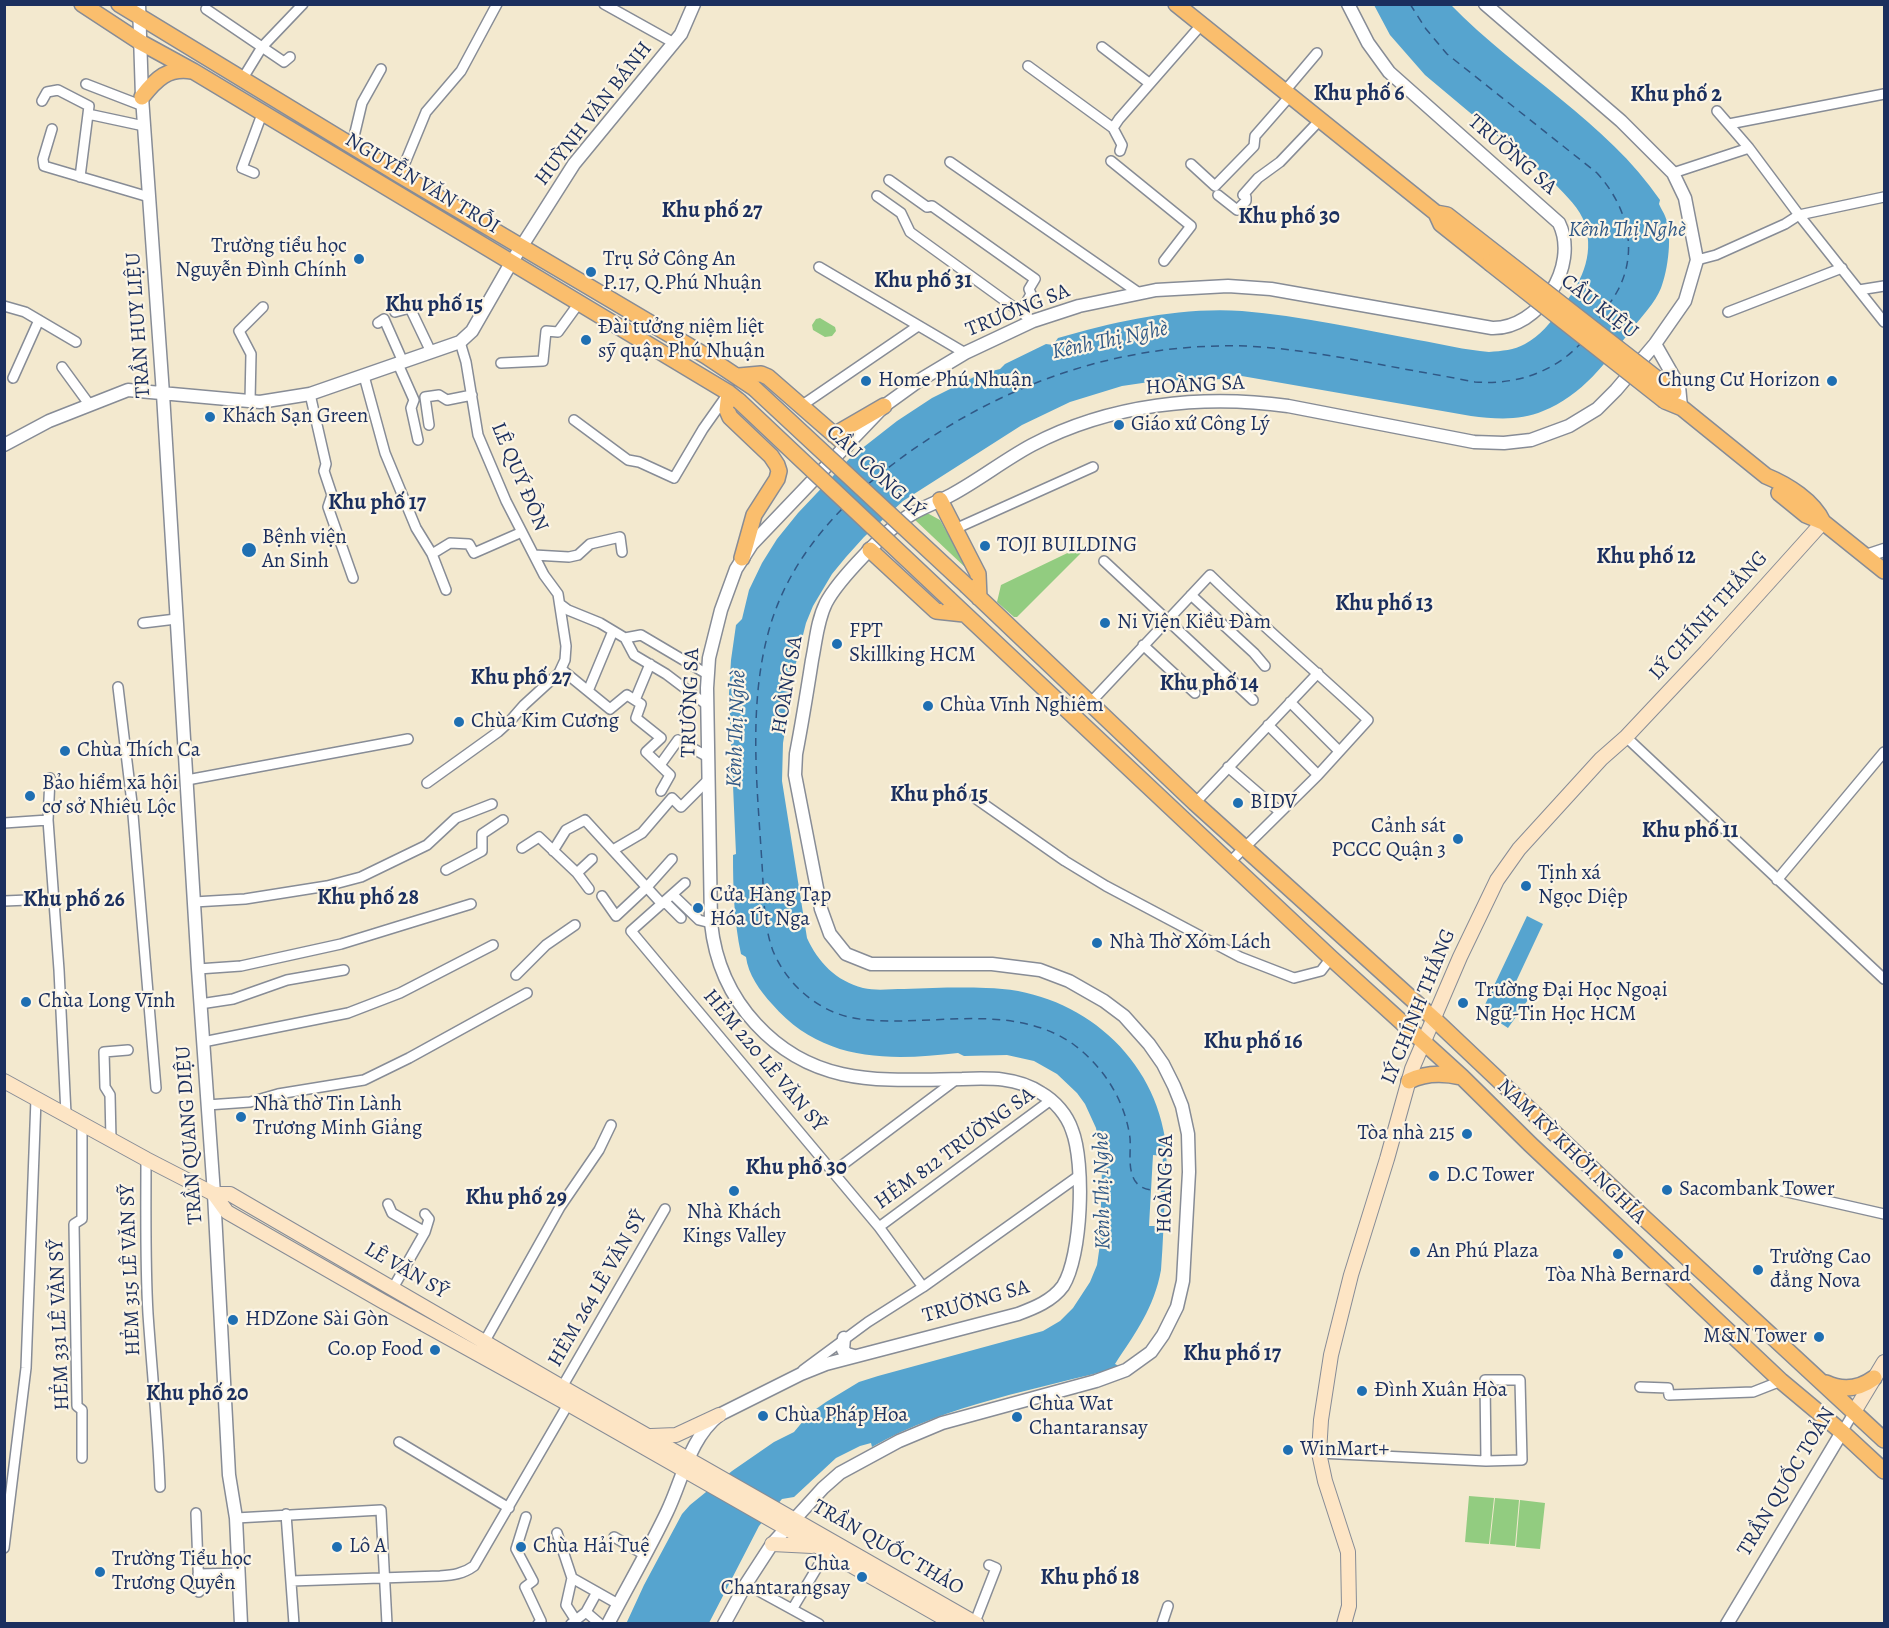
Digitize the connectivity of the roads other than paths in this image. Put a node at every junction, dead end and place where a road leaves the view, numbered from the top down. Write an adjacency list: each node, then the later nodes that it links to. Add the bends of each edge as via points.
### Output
1 (82, 4): 13 (main road, NGUYỄN VĂN TRỖI)
2 (118, 4): 11 (main road, NGUYỄN VĂN TRỖI)
3 (303, 4): 15 (street)
4 (497, 4): 45 (street, via 461,71 426,112)
5 (604, 4): 14 (street)
6 (694, 4): 14 (street, HUỲNH VĂN BÁNH)
7 (1176, 4): 12 (main road, CẦU KIỆU)
8 (1348, 4): 61 (street, TRƯỜNG SA, via 1368,43 1389,72 1558,221 1563,231 1564,255 1554,286 1526,318 1497,328 1271,289 1205,287)
9 (1485, 4): 44 (street, HOÀNG SA, via 1621,121)
10 (206, 9): 15 (street)
11 (139, 10): 13 (street, TRẦN HUY LIỆU); 22 (main road, NGUYỄN VĂN TRỖI)
12 (1202, 24): 23 (street); 25 (main road, CẦU KIỆU)
13 (140, 42): 21 (main road, NGUYỄN VĂN TRỖI); 28 (street, TRẦN HUY LIỆU)
14 (674, 43): 53 (street, HUỲNH VĂN BÁNH, via 574,164)
15 (262, 47): 18 (street, via 284,62); 22 (street)
16 (1102, 47): 23 (street)
17 (1317, 53): 25 (street)
18 (290, 57)
19 (1028, 66): 35 (street)
20 (381, 69): 37 (street, via 362,103)
21 (193, 71): 28 (main road, via 180,69 162,75); 31 (main road, NGUYỄN VĂN TRỖI)
22 (243, 78): 37 (main road, NGUYỄN VĂN TRỖI)
23 (1149, 83): 35 (street)
24 (86, 84): 28 (street)
25 (1287, 94): 32 (main road, CẦU KIỆU); 42 (street, via 1255,136 1254,146 1215,186)
26 (1884, 94): 33 (street)
27 (42, 101): 30 (street, via 47,92 58,90 89,106)
28 (142, 101): 34 (street, TRẦN HUY LIỆU)
29 (1717, 111): 33 (street)
30 (88, 114): 34 (street); 46 (street)
31 (262, 114): 43 (street, via 237,166); 56 (main road, NGUYỄN VĂN TRỖI)
32 (1320, 120): 48 (street, via 1280,162 1258,178 1243,195 1246,201 1237,210); 93 (main road, CẦU KIỆU, bridge, via 1436,213 1441,224 1494,259)
33 (1729, 124): 38 (street)
34 (144, 126): 50 (street, TRẦN HUY LIỆU)
35 (1113, 128): 39 (street, via 1122,145)
36 (52, 129): 46 (street, via 44,166)
37 (352, 146): 45 (main road, NGUYỄN VĂN TRỖI)
38 (1749, 148): 44 (street); 52 (street)
39 (1120, 151)
40 (1111, 161): 54 (street, via 1191,226)
41 (950, 162): 61 (street)
42 (1191, 164)
43 (254, 173)
44 (1673, 173): 55 (street, HOÀNG SA, via 1685,198)
45 (400, 175): 53 (main road, NGUYỄN VĂN TRỖI)
46 (80, 177): 50 (street)
47 (890, 180): 66 (street, via 1035,279)
48 (1218, 195)
49 (877, 196): 66 (street, via 901,213 910,231)
50 (149, 197): 85 (street, TRẦN HUY LIỆU)
51 (1884, 197): 52 (street)
52 (1799, 215): 55 (street); 58 (street)
53 (521, 247): 56 (street, HUỲNH VĂN BÁNH); 82 (main road, NGUYỄN VĂN TRỖI)
54 (1164, 261)
55 (1697, 261): 75 (street, HOÀNG SA, via 1685,301)
56 (511, 263): 62 (main road, NGUYỄN VĂN TRỖI); 74 (street, via 472,331)
57 (819, 267): 72 (street)
58 (1842, 268): 60 (street); 67 (street)
59 (1884, 286): 60 (street)
60 (1859, 290): 70 (street)
61 (1139, 293): 69 (street, TRƯỜNG SA)
62 (579, 303): 79 (street, via 558,332 546,331 543,361); 88 (main road, NGUYỄN VĂN TRỖI)
63 (4, 306): 68 (street)
64 (263, 307): 89 (street, via 238,331 251,354)
65 (395, 312): 76 (street, via 410,308)
66 (1021, 312): 69 (street)
67 (1728, 312)
68 (39, 320): 73 (street); 83 (street)
69 (1033, 321): 77 (street, TRƯỜNG SA)
70 (1884, 322)
71 (378, 323): 78 (street, via 384,319)
72 (918, 326): 77 (street); 91 (street)
73 (76, 342)
74 (460, 342): 76 (street); 87 (street, LÊ QUÝ ÐÔN)
75 (1655, 344): 93 (street, via 1679,386); 100 (street, HOÀNG SA, via 1597,409 1569,426 1530,440 1474,442 1275,405 1172,404 1109,414 1063,431 1019,452)
76 (431, 352): 78 (street)
77 (965, 353): 92 (street, TRƯỜNG SA)
78 (400, 363): 81 (street); 96 (street, via 414,400 411,408)
79 (501, 363)
80 (62, 367): 90 (street)
81 (364, 376): 86 (street); 107 (street, via 385,453 416,528)
82 (739, 376): 84 (main road, NGUYỄN VĂN TRỖI); 91 (main road, via 765,375)
83 (13, 378)
84 (754, 388): 114 (main road, CẦU CÔNG LÝ, bridge)
85 (163, 394): 89 (street); 90 (street, via 128,390); 121 (street, TRẦN HUY LIỆU)
86 (310, 394): 89 (street); 113 (street, via 332,495 328,507)
87 (472, 395): 95 (street, via 447,400 440,395 425,397); 103 (street, LÊ QUÝ ÐÔN, via 478,435)
88 (734, 397): 94 (street, via 706,424 674,478 628,460); 110 (main road, via 727,410 730,417 771,456 778,471 754,515); 118 (main road, CẦU CÔNG LÝ, bridge)
89 (250, 401)
90 (89, 404): 98 (street)
91 (801, 406): 97 (main road)
92 (884, 406): 97 (main road)
93 (1682, 408): 101 (main road, CẦU KIỆU, via 1766,476 1773,488 1806,516)
94 (574, 420)
95 (429, 425)
96 (418, 440)
97 (840, 440): 110 (street, TRƯỜNG SA)
98 (4, 445)
99 (1093, 467): 102 (street)
100 (940, 500): 102 (main road); 104 (street, HOÀNG SA, via 907,516)
101 (1823, 522): 109 (main road, CẦU KIỆU); 144 (main road, LÝ CHÍNH THẮNG)
102 (955, 529): 117 (main road, via 978,574)
103 (522, 532): 107 (street, via 474,553 469,544 450,543); 108 (street, LÊ QUÝ ÐÔN)
104 (870, 550): 120 (main road, via 936,611); 254 (street, HOÀNG SA, via 835,589 822,611 796,754 797,793 826,926 846,954 871,964 998,964 1048,973 1094,994 1132,1025 1163,1064 1186,1124 1190,1173 1183,1281 1177,1307 1163,1335 1135,1365 1096,1381 961,1416 918,1432 840,1473)
105 (1884, 550): 109 (street)
106 (622, 552): 108 (street, via 620,537 590,544 578,555)
107 (432, 554): 115 (street)
108 (534, 555): 119 (street, LÊ QUÝ ÐÔN)
109 (1866, 556): 112 (main road, CẦU KIỆU)
110 (742, 558): 134 (street, TRƯỜNG SA, via 721,610)
111 (1104, 561): 122 (street)
112 (1884, 571)
113 (353, 578)
114 (967, 586): 117 (main road, NAM KỲ KHỞI NGHĨA)
115 (446, 590)
116 (1191, 595): 122 (street); 131 (street); 133 (street, via 1210,575)
117 (979, 598): 124 (main road, NAM KỲ KHỞI NGHĨA)
118 (949, 599): 120 (main road, NAM KỲ KHỞI NGHĨA)
119 (560, 604): 125 (street); 132 (street, LÊ QUÝ ÐÔN, via 566,646)
120 (964, 614): 127 (main road, NAM KỲ KHỞI NGHĨA)
121 (177, 619): 123 (street); 128 (street, TRẦN HUY LIỆU)
122 (1168, 619): 129 (street); 139 (street)
123 (143, 623)
124 (1012, 629): 127 (main road); 140 (main road, NAM KỲ KHỞI NGHĨA)
125 (613, 630): 126 (street); 136 (street)
126 (626, 638): 130 (street, via 634,655); 134 (street, via 641,635)
127 (993, 641): 170 (main road, NAM KỲ KHỞI NGHĨA)
128 (178, 643): 153 (street, TRẦN QUANG DIỆU)
129 (1143, 645): 137 (street); 140 (street)
130 (650, 664): 138 (street); 142 (street)
131 (1265, 666)
132 (561, 669): 136 (street); 155 (street, via 498,732)
133 (1318, 673): 141 (street); 146 (street, via 1368,720)
134 (707, 674): 142 (street, TRƯỜNG SA)
135 (118, 687): 203 (street)
136 (588, 691): 138 (street, via 610,709 627,695)
137 (1195, 693)
138 (635, 700): 149 (street, via 641,704 636,718 661,738 646,752)
139 (1253, 700)
140 (1091, 702): 158 (main road, NAM KỲ KHỞI NGHĨA)
141 (1290, 702): 143 (street); 146 (street)
142 (707, 705): 148 (street, TRƯỜNG SA)
143 (1268, 725): 150 (street); 151 (street)
144 (1626, 737): 173 (street); 195 (main road, LÝ CHÍNH THẮNG, via 1534,831 1497,880)
145 (408, 739): 153 (street)
146 (1339, 751): 151 (street)
147 (1884, 752): 173 (street)
148 (708, 756): 149 (street, via 678,740); 154 (street, TRƯỜNG SA)
149 (660, 765): 156 (street, via 670,775)
150 (1228, 767): 158 (street); 160 (street)
151 (1318, 775): 160 (street)
152 (50, 778): 161 (street)
153 (188, 780): 181 (street, TRẦN QUANG DIỆU)
154 (708, 780): 166 (street, via 681,807 672,798 642,833); 185 (street, TRƯỜNG SA)
155 (427, 783)
156 (661, 791)
157 (975, 798): 188 (street, via 1106,886 1240,957 1294,978 1321,971)
158 (1195, 803): 164 (main road, NAM KỲ KHỞI NGHĨA)
159 (492, 804): 181 (street, via 456,818 427,844 361,877 245,899)
160 (1279, 812): 164 (street)
161 (48, 820): 163 (street); 179 (street)
162 (503, 820): 171 (street, via 482,834 482,851)
163 (4, 823)
164 (1244, 847): 170 (street); 195 (main road, NAM KỲ KHỞI NGHĨA)
165 (522, 848): 167 (street, via 539,837)
166 (613, 850): 167 (street, via 585,820 566,830); 175 (street)
167 (553, 851): 172 (street)
168 (592, 859): 172 (street)
169 (672, 859): 175 (street)
170 (1230, 862): 188 (main road, NAM KỲ KHỞI NGHĨA)
171 (446, 870)
172 (577, 873): 176 (street)
173 (1777, 880): 192 (street)
174 (685, 883): 177 (street, HẺM 220 LÊ VĂN SỸ)
175 (647, 887): 178 (street, via 616,916); 182 (street)
176 (589, 889)
177 (673, 894): 182 (street, HẺM 220 LÊ VĂN SỸ); 185 (street, via 699,920)
178 (602, 896)
179 (53, 899): 180 (street); 207 (street)
180 (4, 901)
181 (195, 903): 189 (street, TRẦN QUANG DIỆU)
182 (663, 903): 184 (street); 212 (street, HẺM 220 LÊ VĂN SỸ, via 631,931)
183 (471, 904): 189 (street, via 341,944 241,966)
184 (681, 918)
185 (711, 923): 200 (street, TRƯỜNG SA, via 718,960 736,999 760,1029 794,1057 830,1073 860,1078)
186 (575, 925): 191 (street, via 546,945)
187 (493, 945): 197 (street, via 400,993 348,1013)
188 (1331, 958): 196 (main road, NAM KỲ KHỞI NGHĨA)
189 (198, 969): 194 (street, TRẦN QUANG DIỆU)
190 (344, 970): 194 (street, via 286,980 233,999)
191 (516, 975)
192 (1884, 979)
193 (528, 993): 206 (street, via 364,1080 250,1102)
194 (200, 1004): 197 (street, TRẦN QUANG DIỆU)
195 (1434, 1019): 196 (main road, LÝ CHÍNH THẮNG); 232 (main road, NAM KỲ KHỞI NGHĨA)
196 (1424, 1041): 199 (main road, NAM KỲ KHỞI NGHĨA); 202 (main road, LÝ CHÍNH THẮNG)
197 (203, 1042): 206 (street, TRẦN QUANG DIỆU)
198 (128, 1050): 210 (street, via 104,1052)
199 (1462, 1077): 202 (main road, via 1442,1074); 231 (main road, NAM KỲ KHỞI NGHĨA)
200 (957, 1079): 205 (street, TRƯỜNG SA, via 1010,1080 1030,1086); 212 (street)
201 (4, 1081): 204 (main road, LÊ VĂN SỸ)
202 (1409, 1081): 241 (main road, LÝ CHÍNH THẮNG, via 1334,1344)
203 (156, 1088)
204 (36, 1099): 207 (main road, LÊ VĂN SỸ); 247 (street, via 26,1368)
205 (1052, 1100): 213 (street, TRƯỜNG SA, via 1072,1129); 220 (street, HẺM 812 TRƯỜNG SA)
206 (207, 1105): 215 (street, TRẦN QUANG DIỆU)
207 (66, 1114): 208 (main road, LÊ VĂN SỸ)
208 (82, 1123): 210 (main road, LÊ VĂN SỸ); 242 (street, HẺM 331 LÊ VĂN SỸ, via 82,1219 74,1224 77,1406 82,1410)
209 (611, 1125): 225 (street)
210 (111, 1140): 211 (main road, LÊ VĂN SỸ)
211 (146, 1159): 215 (main road, LÊ VĂN SỸ); 248 (street, HẺM 315 LÊ VĂN SỸ, via 148,1303)
212 (833, 1173): 220 (street, HẺM 220 LÊ VĂN SỸ)
213 (1080, 1175): 222 (street); 227 (street, TRƯỜNG SA, via 1071,1266 1062,1287 1050,1299 1018,1314)
214 (1774, 1190): 219 (street)
215 (214, 1194): 223 (main road, LÊ VĂN SỸ, via 230,1194); 226 (main road, LÊ VĂN SỸ, via 227,1212); 253 (street, TRẦN QUANG DIỆU, via 229,1475)
216 (388, 1204): 221 (street, via 392,1213)
217 (665, 1209): 234 (street, HẺM 264 LÊ VĂN SỸ)
218 (425, 1214): 221 (street, via 429,1219)
219 (1884, 1214)
220 (879, 1227): 222 (street, HẺM 220 LÊ VĂN SỸ)
221 (425, 1232): 223 (street)
222 (923, 1287): 224 (street)
223 (393, 1288): 225 (main road, LÊ VĂN SỸ)
224 (844, 1338): 227 (street, via 843,1350); 230 (street)
225 (485, 1341): 226 (street); 234 (main road, LÊ VĂN SỸ)
226 (477, 1355): 234 (main road, LÊ VĂN SỸ)
227 (854, 1356): 230 (street, TRƯỜNG SA)
228 (1884, 1362): 229 (main road, TRẦN QUỐC TOẢN)
229 (1874, 1378): 232 (main road, via 1849,1389); 235 (main road, TRẦN QUỐC TOẢN)
230 (791, 1379): 236 (street, TRƯỜNG SA)
231 (1781, 1381): 233 (street, via 1753,1392 1669,1395 1668,1388); 237 (main road, NAM KỲ KHỞI NGHĨA)
232 (1821, 1381): 235 (main road, NAM KỲ KHỞI NGHĨA)
233 (1640, 1387)
234 (568, 1395): 238 (main road, LÊ VĂN SỸ); 244 (main road, LÊ VĂN SỸ); 249 (street, HẺM 264 LÊ VĂN SỸ)
235 (1854, 1412): 237 (street, TRẦN QUỐC TOẢN); 239 (main road, NAM KỲ KHỞI NGHĨA)
236 (719, 1415): 238 (main road, via 676,1435); 244 (street, TRƯỜNG SA, via 702,1432)
237 (1842, 1432): 245 (main road, NAM KỲ KHỞI NGHĨA); 287 (street, TRẦN QUỐC TOẢN)
238 (648, 1435): 244 (main road, LÊ VĂN SỸ)
239 (1884, 1440)
240 (399, 1443): 249 (street)
241 (1319, 1454): 243 (street); 286 (main road, LÝ CHÍNH THẮNG, via 1348,1552 1349,1606)
242 (82, 1458)
243 (1486, 1461): 243 (street, via 1485,1380 1520,1380 1522,1460)
244 (687, 1465): 246 (main road, LÊ VĂN SỸ); 260 (street, TRƯỜNG SA)
245 (1884, 1471)
246 (703, 1474): 254 (main road, TRẦN QUỐC THẢO)
247 (8, 1487): 258 (street)
248 (160, 1487)
249 (509, 1508): 264 (street, HẺM 264 LÊ VĂN SỸ, via 474,1566 466,1571 455,1575)
250 (196, 1513): 263 (street)
251 (286, 1514): 253 (street); 264 (street, via 381,1510); 266 (street)
252 (526, 1516): 278 (street, via 516,1549 532,1581 525,1587 541,1621)
253 (236, 1518): 262 (street, TRẦN QUANG DIỆU)
254 (790, 1524): 257 (street, HOÀNG SA); 259 (main road, TRẦN QUỐC THẢO); 284 (main road, TRẦN QUỐC THẢO)
255 (557, 1533): 265 (street)
256 (615, 1537): 260 (street)
257 (772, 1544): 259 (main road); 267 (street, HOÀNG SA)
258 (4, 1548)
259 (824, 1549): 272 (street); 283 (main road, TRẦN QUỐC THẢO)
260 (645, 1555): 270 (street, TRƯỜNG SA)
261 (989, 1565): 284 (street, via 996,1568)
262 (238, 1573): 263 (street); 275 (street, TRẦN QUANG DIỆU)
263 (198, 1574): 268 (street)
264 (384, 1577): 266 (street); 277 (street)
265 (572, 1578): 269 (street); 274 (street, via 566,1605)
266 (291, 1581): 276 (street)
267 (746, 1584): 272 (street); 281 (street, HOÀNG SA)
268 (199, 1592)
269 (597, 1592): 270 (street); 273 (street)
270 (618, 1604): 280 (street, TRƯỜNG SA)
271 (1168, 1606): 285 (street)
272 (792, 1608): 282 (street)
273 (586, 1612): 274 (street); 279 (street)
274 (573, 1621)
275 (241, 1623)
276 (294, 1623)
277 (387, 1623)
278 (538, 1623)
279 (600, 1623)
280 (608, 1623)
281 (724, 1623)
282 (819, 1623)
283 (954, 1623)
284 (976, 1623)
285 (1162, 1623)
286 (1344, 1623)
287 (1727, 1623)

